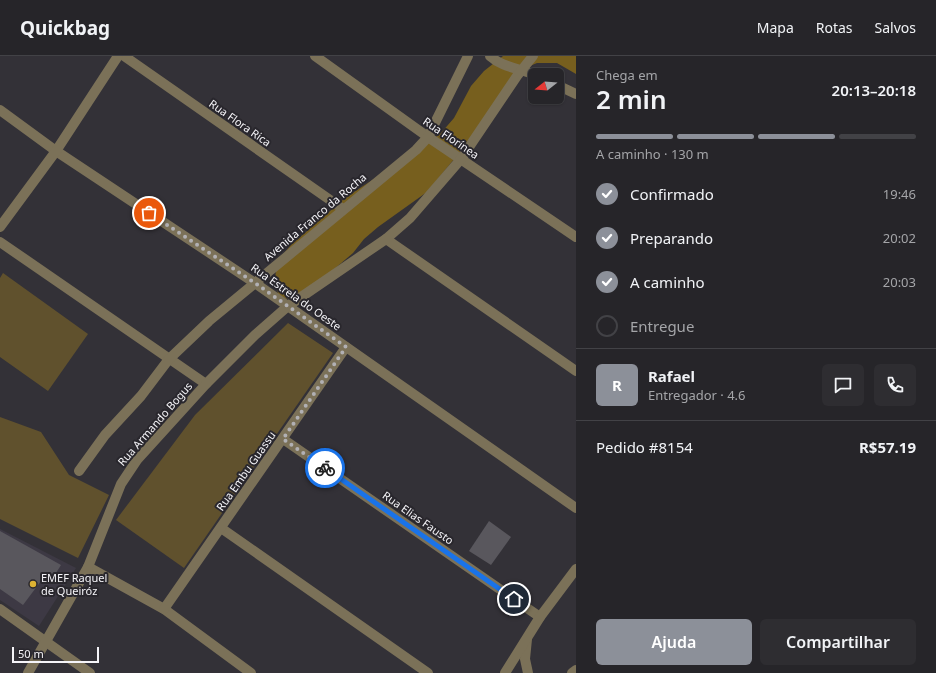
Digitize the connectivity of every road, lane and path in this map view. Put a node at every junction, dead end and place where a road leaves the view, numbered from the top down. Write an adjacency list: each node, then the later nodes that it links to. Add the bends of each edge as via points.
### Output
1 (118, 56): 13 (street)
2 (124, 56): 15 (street, Rua Flora Rica)
3 (315, 56): 12 (street, Rua Florínea)
4 (468, 56): 12 (street, Avenida Franco da Rocha)
5 (490, 56): 7 (street, via 508,67)
6 (533, 56): 7 (street)
7 (524, 69): 8 (street); 14 (street)
8 (528, 71)
9 (564, 88): 10 (street)
10 (576, 94)
11 (0, 110): 13 (street, Rua Estrela do Oeste)
12 (428, 137): 14 (street, Rua Florínea); 15 (street, Avenida Franco da Rocha, via 416,150)
13 (56, 151): 16 (street); 20 (street, Rua Estrela do Oeste)
14 (461, 158): 17 (street, Rua Florínea); 18 (street, via 410,218)
15 (343, 209): 20 (street, Avenida Franco da Rocha)
16 (0, 227)
17 (576, 237)
18 (386, 239): 21 (street); 24 (street)
19 (0, 242): 23 (street)
20 (255, 283): 21 (street, Rua Estrela do Oeste); 23 (street, Avenida Franco da Rocha, via 209,320)
21 (288, 306): 22 (street, Rua Estrela do Oeste); 25 (street)
22 (346, 347): 26 (street, Rua Embu Guassu); 28 (street, Rua Estrela do Oeste)
23 (169, 359): 25 (street); 27 (street, Avenida Franco da Rocha, via 141,396 105,435)
24 (576, 371)
25 (206, 384): 30 (street, Rua Armando Bogus, via 137,460 120,484)
26 (283, 439): 29 (street, Rua Embu Guassu); 34 (street, Rua Elias Fausto)
27 (79, 471)
28 (576, 508)
29 (221, 528): 33 (street, Rua Embu Guassu); 41 (street)
30 (88, 567): 33 (street); 36 (street, Rua Armando Bogus)
31 (576, 569): 34 (street)
32 (0, 609): 36 (street)
33 (164, 610): 40 (street)
34 (540, 617): 35 (street)
35 (527, 638): 42 (street); 43 (street, via 525,659)
36 (45, 643): 38 (street, Rua Armando Bogus); 39 (street)
37 (576, 670): 44 (street)
38 (28, 673)
39 (90, 673)
40 (251, 673)
41 (428, 673)
42 (505, 673)
43 (528, 673)
44 (572, 673)

